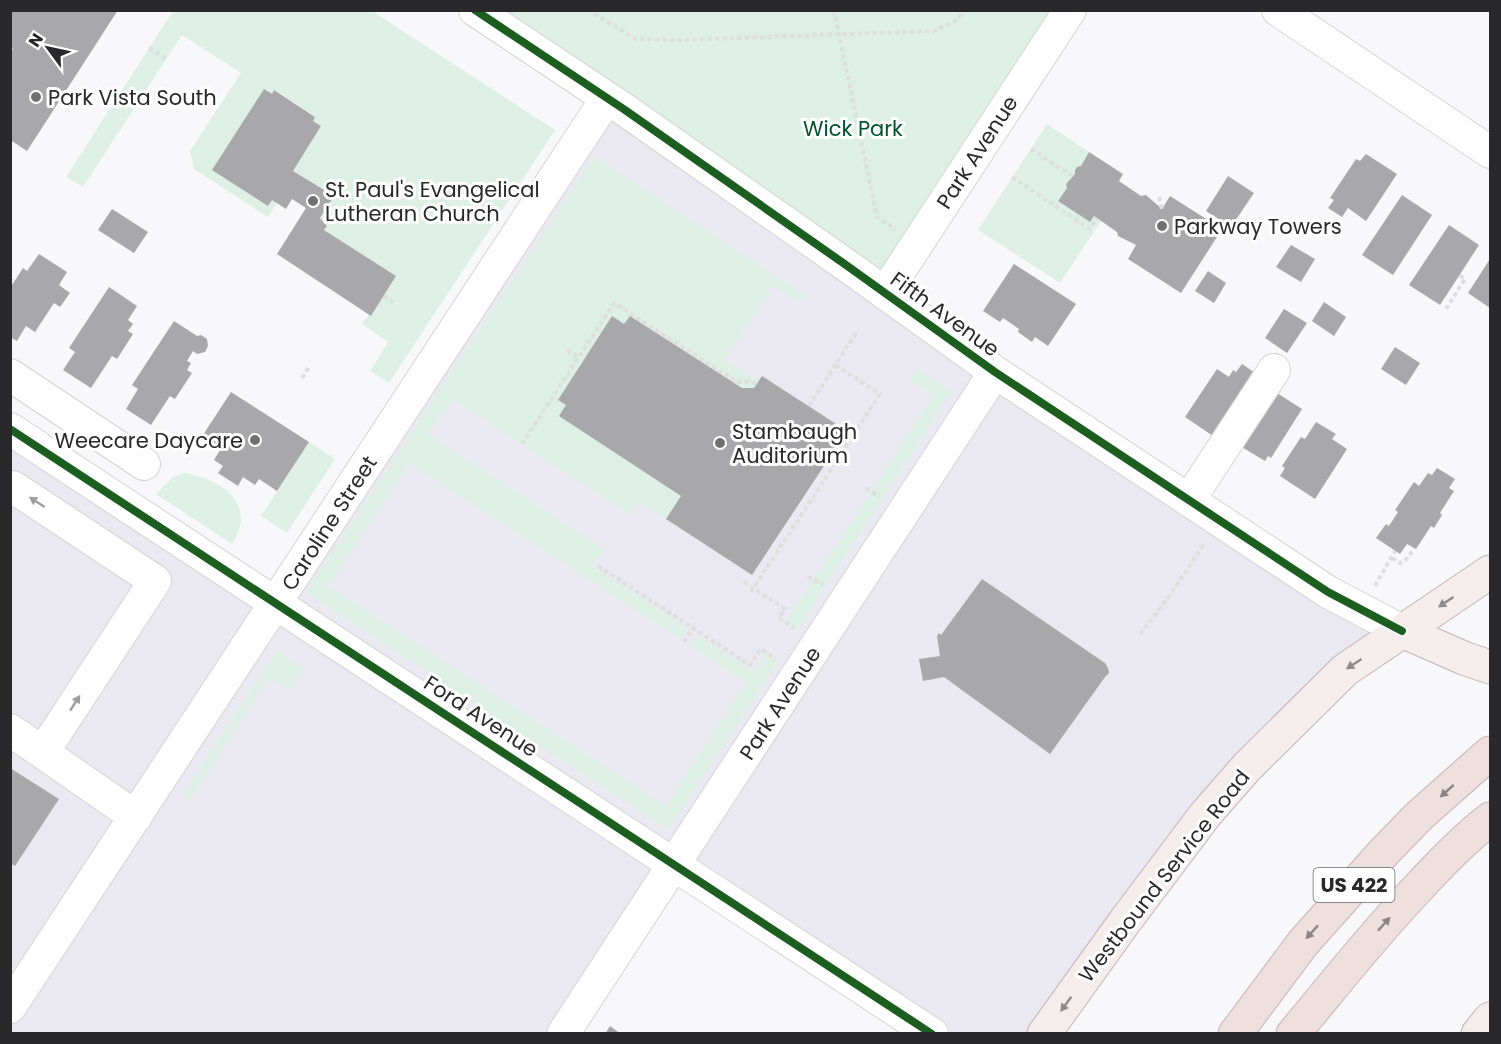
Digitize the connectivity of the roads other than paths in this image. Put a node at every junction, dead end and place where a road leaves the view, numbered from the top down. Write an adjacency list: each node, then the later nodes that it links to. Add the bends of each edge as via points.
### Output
1 (476, 10): 4 (street, Fifth Avenue)
2 (1070, 10): 6 (street, Park Avenue)
3 (1278, 10): 5 (street)
4 (607, 98): 6 (street, Fifth Avenue); 15 (street, Caroline Street)
5 (1491, 152)
6 (885, 293): 8 (street, Fifth Avenue)
7 (1274, 370): 13 (street)
8 (995, 372): 13 (street, Fifth Avenue); 23 (street, Park Avenue)
9 (10, 375): 11 (street)
10 (10, 429): 15 (street, Ford Avenue)
11 (144, 464)
12 (10, 490): 19 (street, one-way to 12, via 155,581 13,487)
13 (1189, 500): 16 (street, Fifth Avenue, via 1328,592)
14 (1491, 572): 16 (main road, Westbound Service Road, one-way to 16)
15 (277, 603): 21 (street, Caroline Street); 23 (street, Ford Avenue)
16 (1402, 631): 17 (main road, Fifth Avenue); 28 (main road, Westbound Service Road, one-way to 28, via 1345,670 1247,767 1198,824)
17 (1478, 663)
18 (10, 730): 19 (street)
19 (43, 752): 21 (street)
20 (1491, 753): 29 (highway, US 422, one-way to 29, via 1384,852 1303,943)
21 (136, 817): 24 (street, Caroline Street)
22 (1491, 819): 30 (highway, US 422, one-way to 22, via 1431,873)
23 (674, 865): 26 (street, Park Avenue); 27 (street, Ford Avenue)
24 (10, 1008)
25 (1491, 1019): 31 (main road)
26 (563, 1034)
27 (932, 1034)
28 (1044, 1034)
29 (1235, 1034)
30 (1293, 1034)
31 (1478, 1034)

